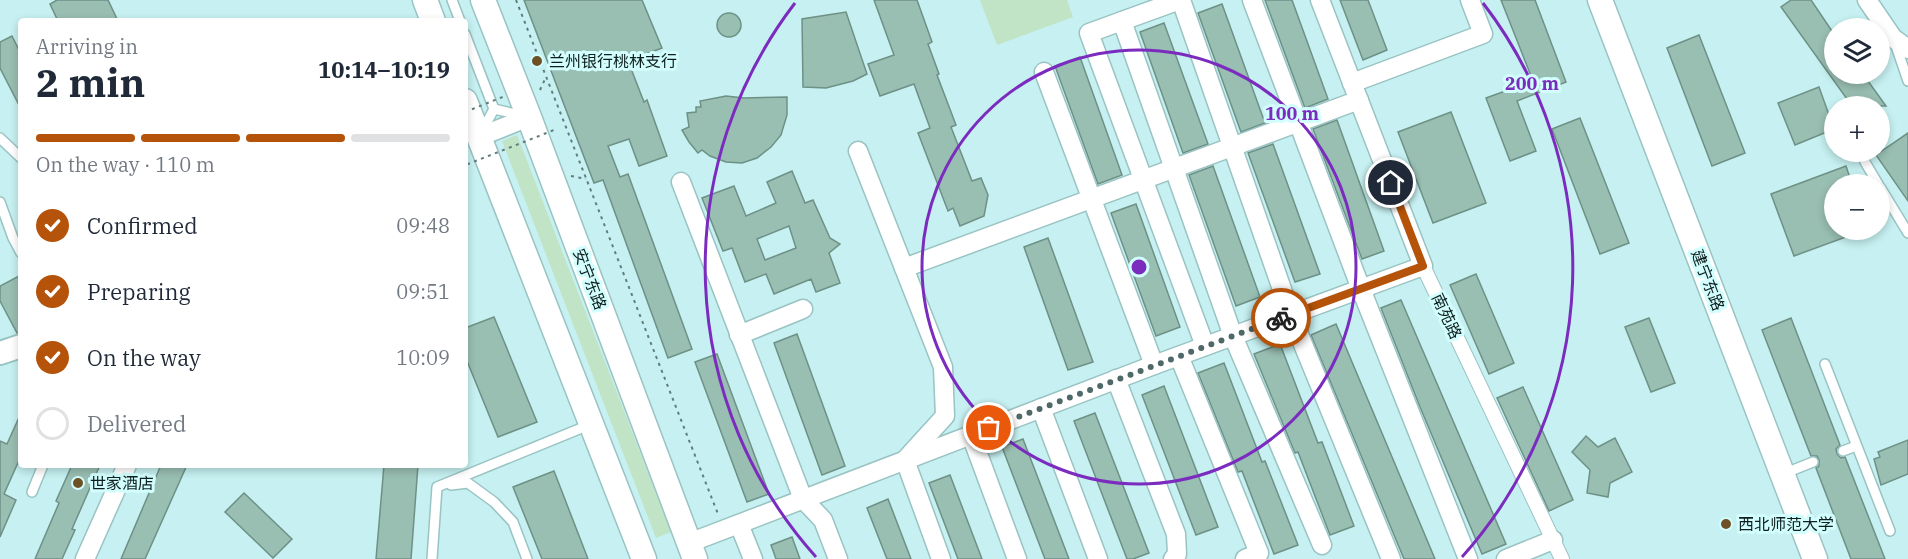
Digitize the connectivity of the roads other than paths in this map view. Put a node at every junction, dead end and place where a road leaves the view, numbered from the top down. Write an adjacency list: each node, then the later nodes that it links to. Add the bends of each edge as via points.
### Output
1 (425, 0): 10 (main road)
2 (452, 0): 11 (lane)
3 (483, 0): 20 (main road, 安宁东路)
4 (1180, 0): 12 (street); 25 (street)
5 (1252, 0): 22 (street)
6 (1320, 0): 18 (street, 南苑路)
7 (1470, 0): 18 (street, via 1483,34)
8 (1600, 0): 61 (main road, 建宁东路)
9 (1867, 0): 13 (street)
10 (432, 18)
11 (459, 18)
12 (1122, 21): 29 (street); 31 (street, via 1089,33)
13 (1893, 38): 15 (street); 17 (lane)
14 (468, 42): 19 (lane)
15 (1908, 49)
16 (1044, 72): 33 (street)
17 (1908, 81)
18 (1355, 92): 22 (street); 38 (street, 南苑路)
19 (495, 109): 20 (lane); 24 (lane)
20 (529, 117): 24 (street); 69 (main road, 安宁东路)
21 (468, 118): 24 (main road)
22 (1298, 122): 25 (street); 40 (street)
23 (0, 138): 27 (lane)
24 (472, 140): 53 (main road)
25 (1231, 147): 29 (street); 42 (street)
26 (858, 151): 39 (street)
27 (18, 155)
28 (1864, 162): 30 (lane)
29 (1174, 168): 31 (street); 44 (street)
30 (1872, 174)
31 (1143, 180): 33 (street); 45 (street)
32 (681, 182): 43 (street)
33 (1091, 199): 39 (street); 50 (street)
34 (0, 202): 37 (lane)
35 (1890, 204): 36 (lane)
36 (1908, 233)
37 (18, 247)
38 (1423, 266): 40 (street); 67 (street, 南苑路)
39 (904, 268): 57 (street, via 943,367 945,416)
40 (1361, 289): 42 (street); 82 (street)
41 (803, 309): 43 (street)
42 (1291, 315): 44 (street); 81 (street)
43 (740, 335): 64 (street)
44 (1233, 336): 45 (street); 68 (street)
45 (1205, 346): 48 (street)
46 (18, 347): 47 (street)
47 (0, 353)
48 (1179, 356): 50 (street); 70 (street)
49 (1825, 364): 55 (lane)
50 (1154, 365): 51 (street)
51 (1116, 379): 52 (street); 80 (street, via 1176,534 1177,554)
52 (1041, 408): 54 (street); 79 (street)
53 (592, 424): 62 (lane); 74 (main road)
54 (971, 435): 57 (street); 78 (street)
55 (1856, 446): 56 (lane); 66 (lane)
56 (1843, 451)
57 (905, 460): 64 (street); 77 (street)
58 (1814, 462): 61 (lane)
59 (43, 468): 63 (lane)
60 (126, 468): 71 (street)
61 (1783, 474): 85 (main road, 建宁东路)
62 (437, 487): 72 (lane); 73 (lane, via 468,483 495,502 513,522)
63 (32, 492)
64 (803, 499): 65 (street); 76 (street, via 823,520)
65 (732, 527): 69 (street); 75 (street)
66 (1890, 531)
67 (1553, 540): 83 (street); 84 (street, 南苑路)
68 (1322, 545)
69 (692, 551)
70 (1255, 557)
71 (85, 559)
72 (432, 559)
73 (527, 559)
74 (644, 559)
75 (753, 559)
76 (838, 559)
77 (941, 559)
78 (1017, 559)
79 (1098, 559)
80 (1173, 559)
81 (1391, 559)
82 (1468, 559)
83 (1506, 559)
84 (1562, 559)
85 (1815, 559)

